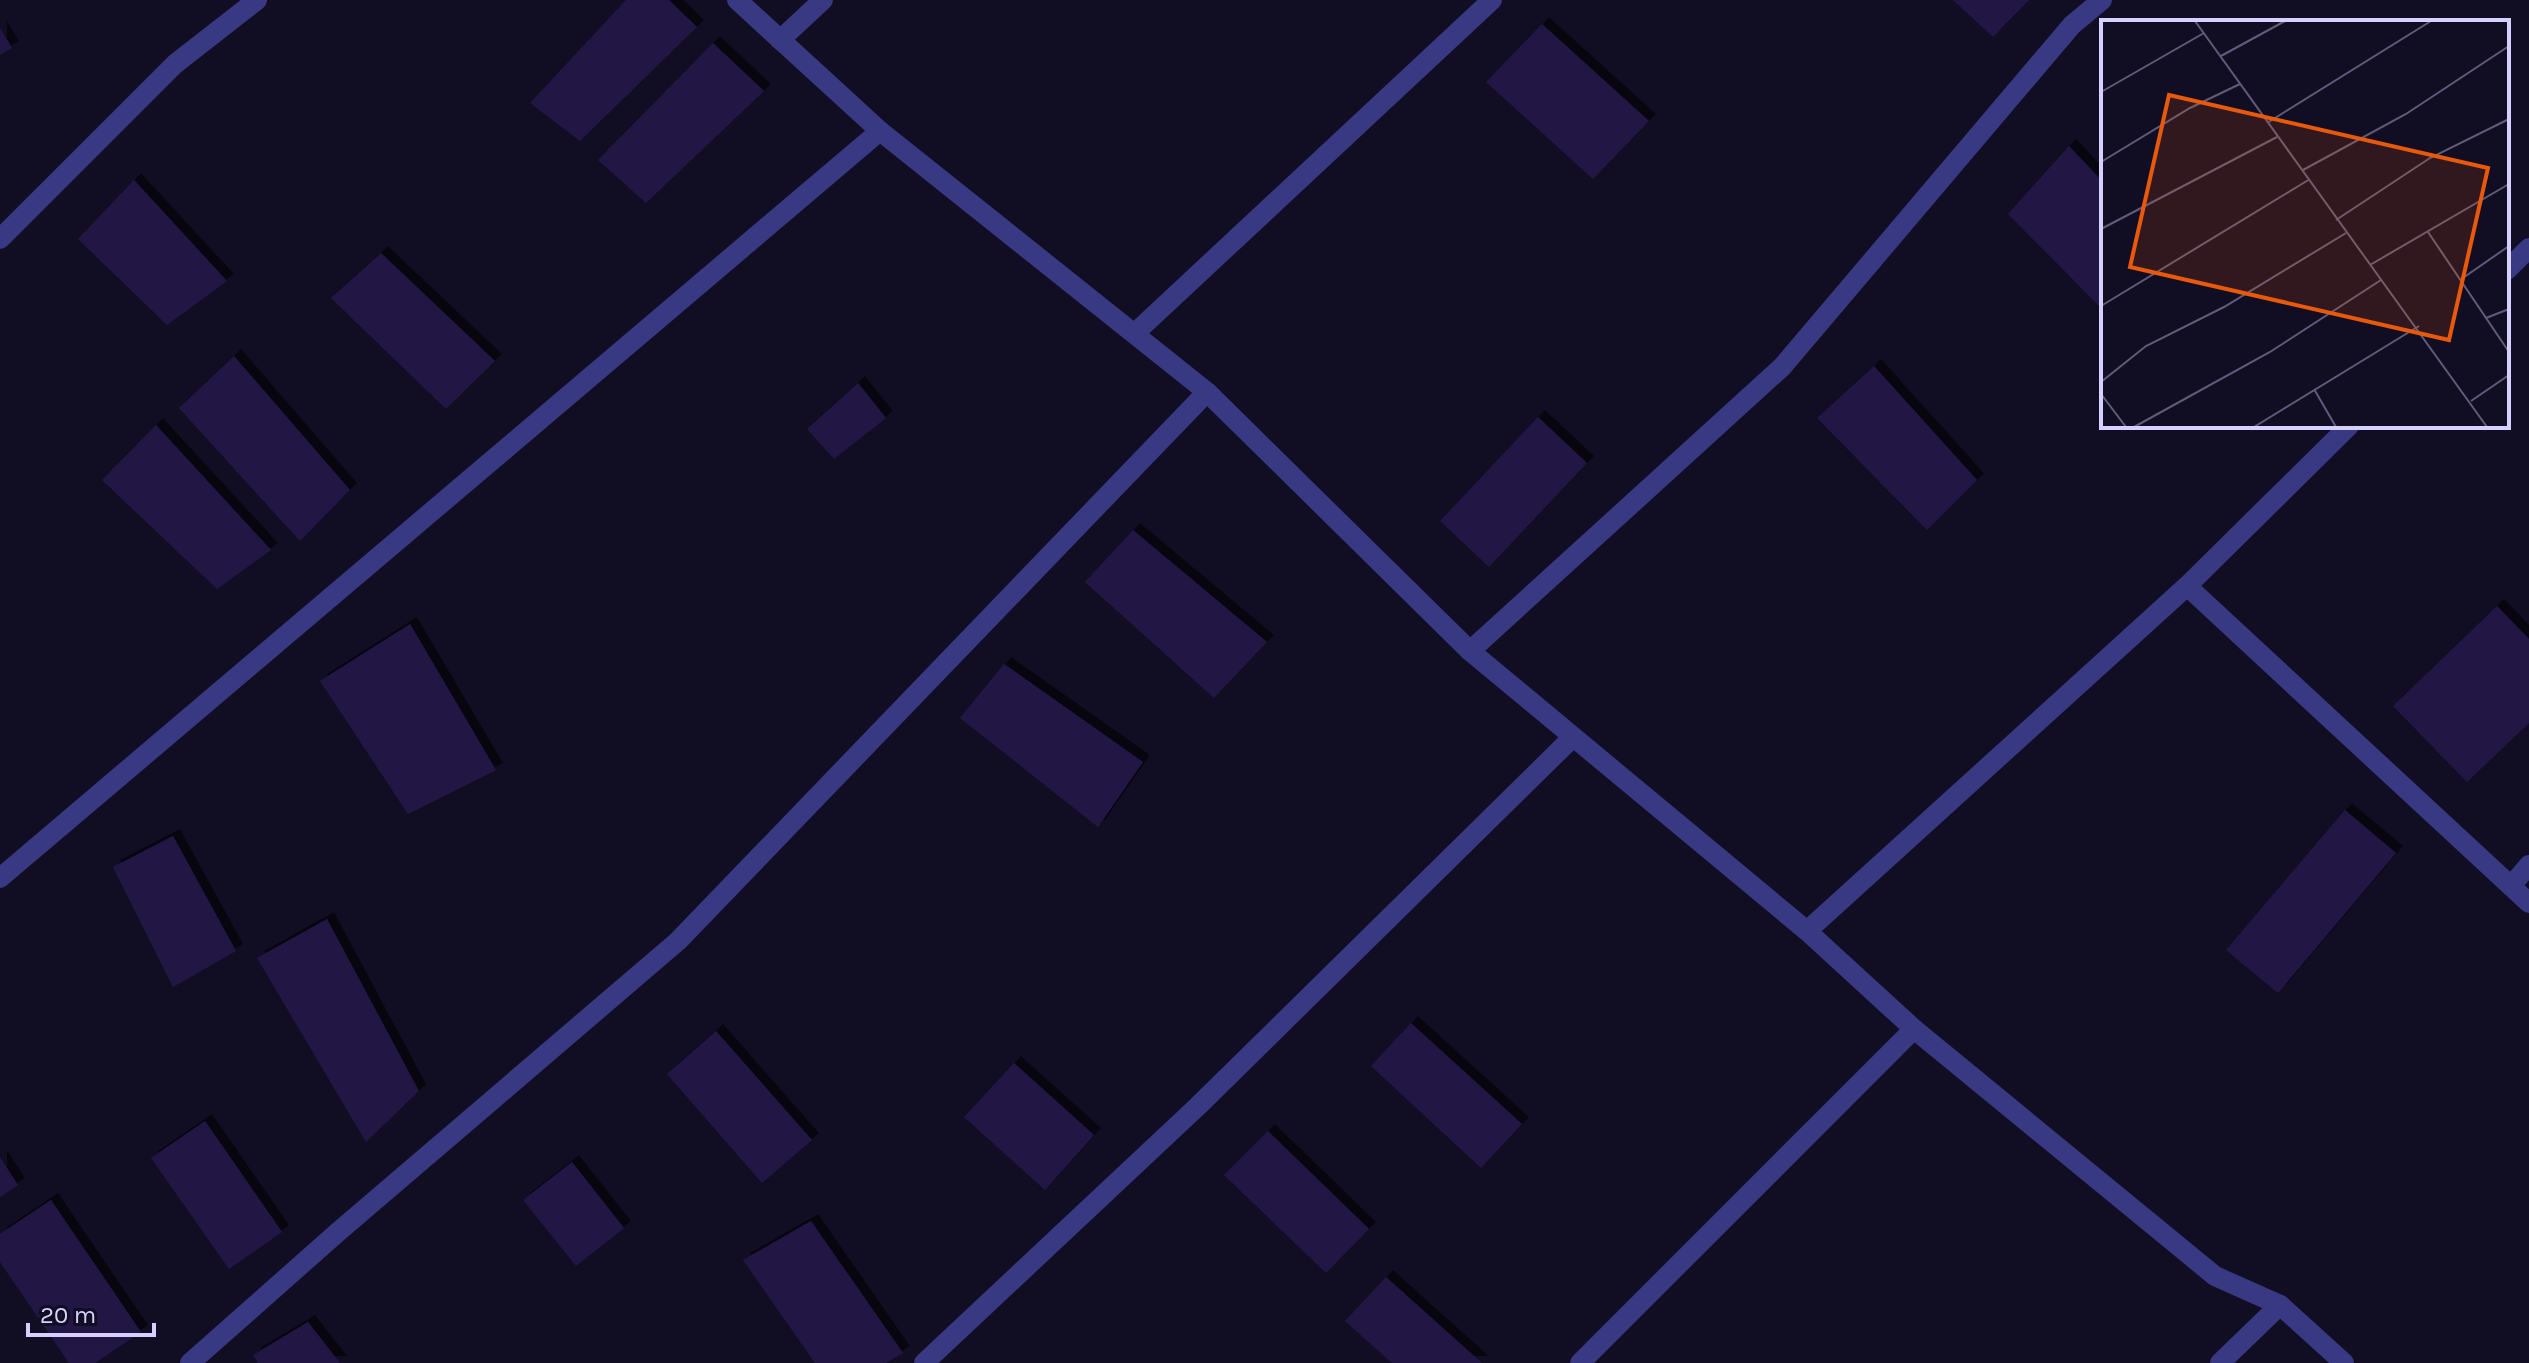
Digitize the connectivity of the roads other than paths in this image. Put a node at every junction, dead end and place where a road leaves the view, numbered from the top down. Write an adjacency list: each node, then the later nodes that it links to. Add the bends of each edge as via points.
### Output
1 (257, 0): 8 (street, via 175,64)
2 (737, 0): 6 (street)
3 (823, 0): 6 (street)
4 (1492, 0): 11 (street)
5 (2102, 0): 15 (street, via 2072,25 1782,367)
6 (780, 40): 7 (street)
7 (880, 131): 11 (street); 18 (street)
8 (0, 239)
9 (2529, 248): 10 (street)
10 (2509, 268)
11 (1135, 333): 12 (street)
12 (1207, 392): 15 (street); 24 (street, via 678,941)
13 (2347, 428): 14 (street)
14 (2187, 586): 19 (street); 21 (street)
15 (1470, 651): 16 (street)
16 (1573, 737): 21 (street); 25 (street, via 1198,1106)
17 (2529, 865): 19 (street)
18 (0, 878)
19 (2511, 886): 20 (street)
20 (2529, 903)
21 (1807, 931): 22 (street)
22 (1914, 1029): 23 (street, via 2215,1276); 26 (street)
23 (2280, 1305): 27 (street); 28 (street)
24 (190, 1363)
25 (924, 1363)
26 (1580, 1363)
27 (2220, 1363)
28 (2344, 1363)

